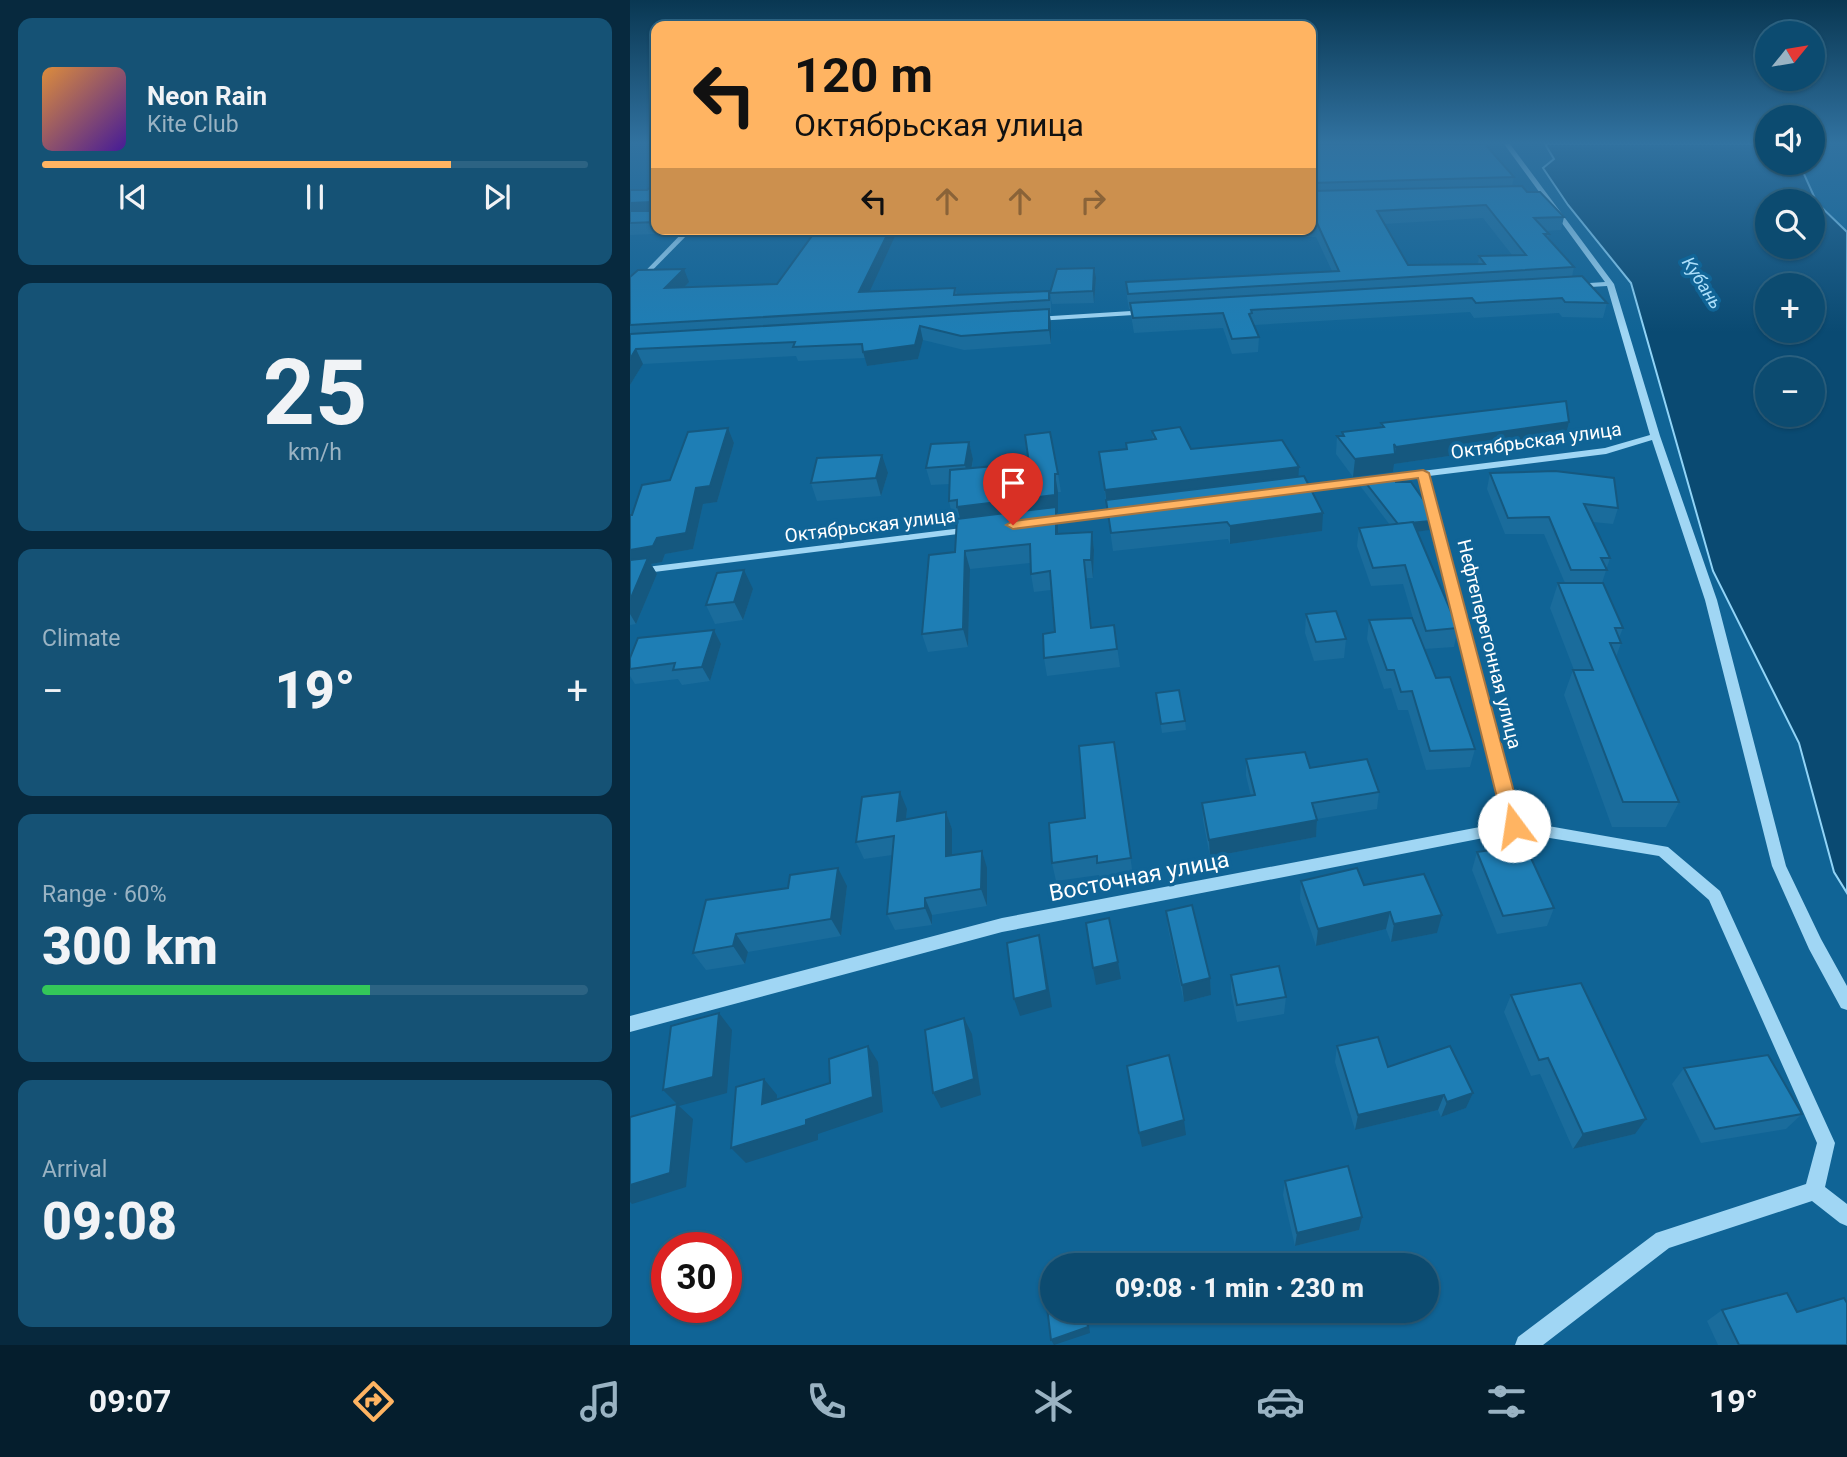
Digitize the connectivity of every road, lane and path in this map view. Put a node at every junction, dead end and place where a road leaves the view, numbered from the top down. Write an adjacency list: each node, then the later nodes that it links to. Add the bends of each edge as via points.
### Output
1 (1554, 207): 3 (street)
2 (684, 235): 5 (street)
3 (1610, 284): 4 (street); 8 (street)
4 (1569, 286)
5 (630, 291)
6 (1155, 312): 7 (street)
7 (1030, 319)
8 (1655, 436): 9 (street, Октябрьская улица, via 1606,451); 16 (street, via 1711,600 1779,866)
9 (1423, 473): 10 (street, Октябрьская улица); 15 (street, Нефтеперегонная улица)
10 (1286, 491)
11 (1136, 509): 12 (street)
12 (1027, 523)
13 (985, 528): 14 (street, Октябрьская улица)
14 (630, 572)
15 (1514, 826): 17 (street, Восточная улица, via 1002,925); 18 (street, Восточная улица, via 1663,851 1716,897 1826,1143)
16 (1847, 1002)
17 (630, 1024)
18 (1814, 1191): 19 (street); 20 (street, via 1663,1240)
19 (1847, 1216)
20 (1527, 1345)

